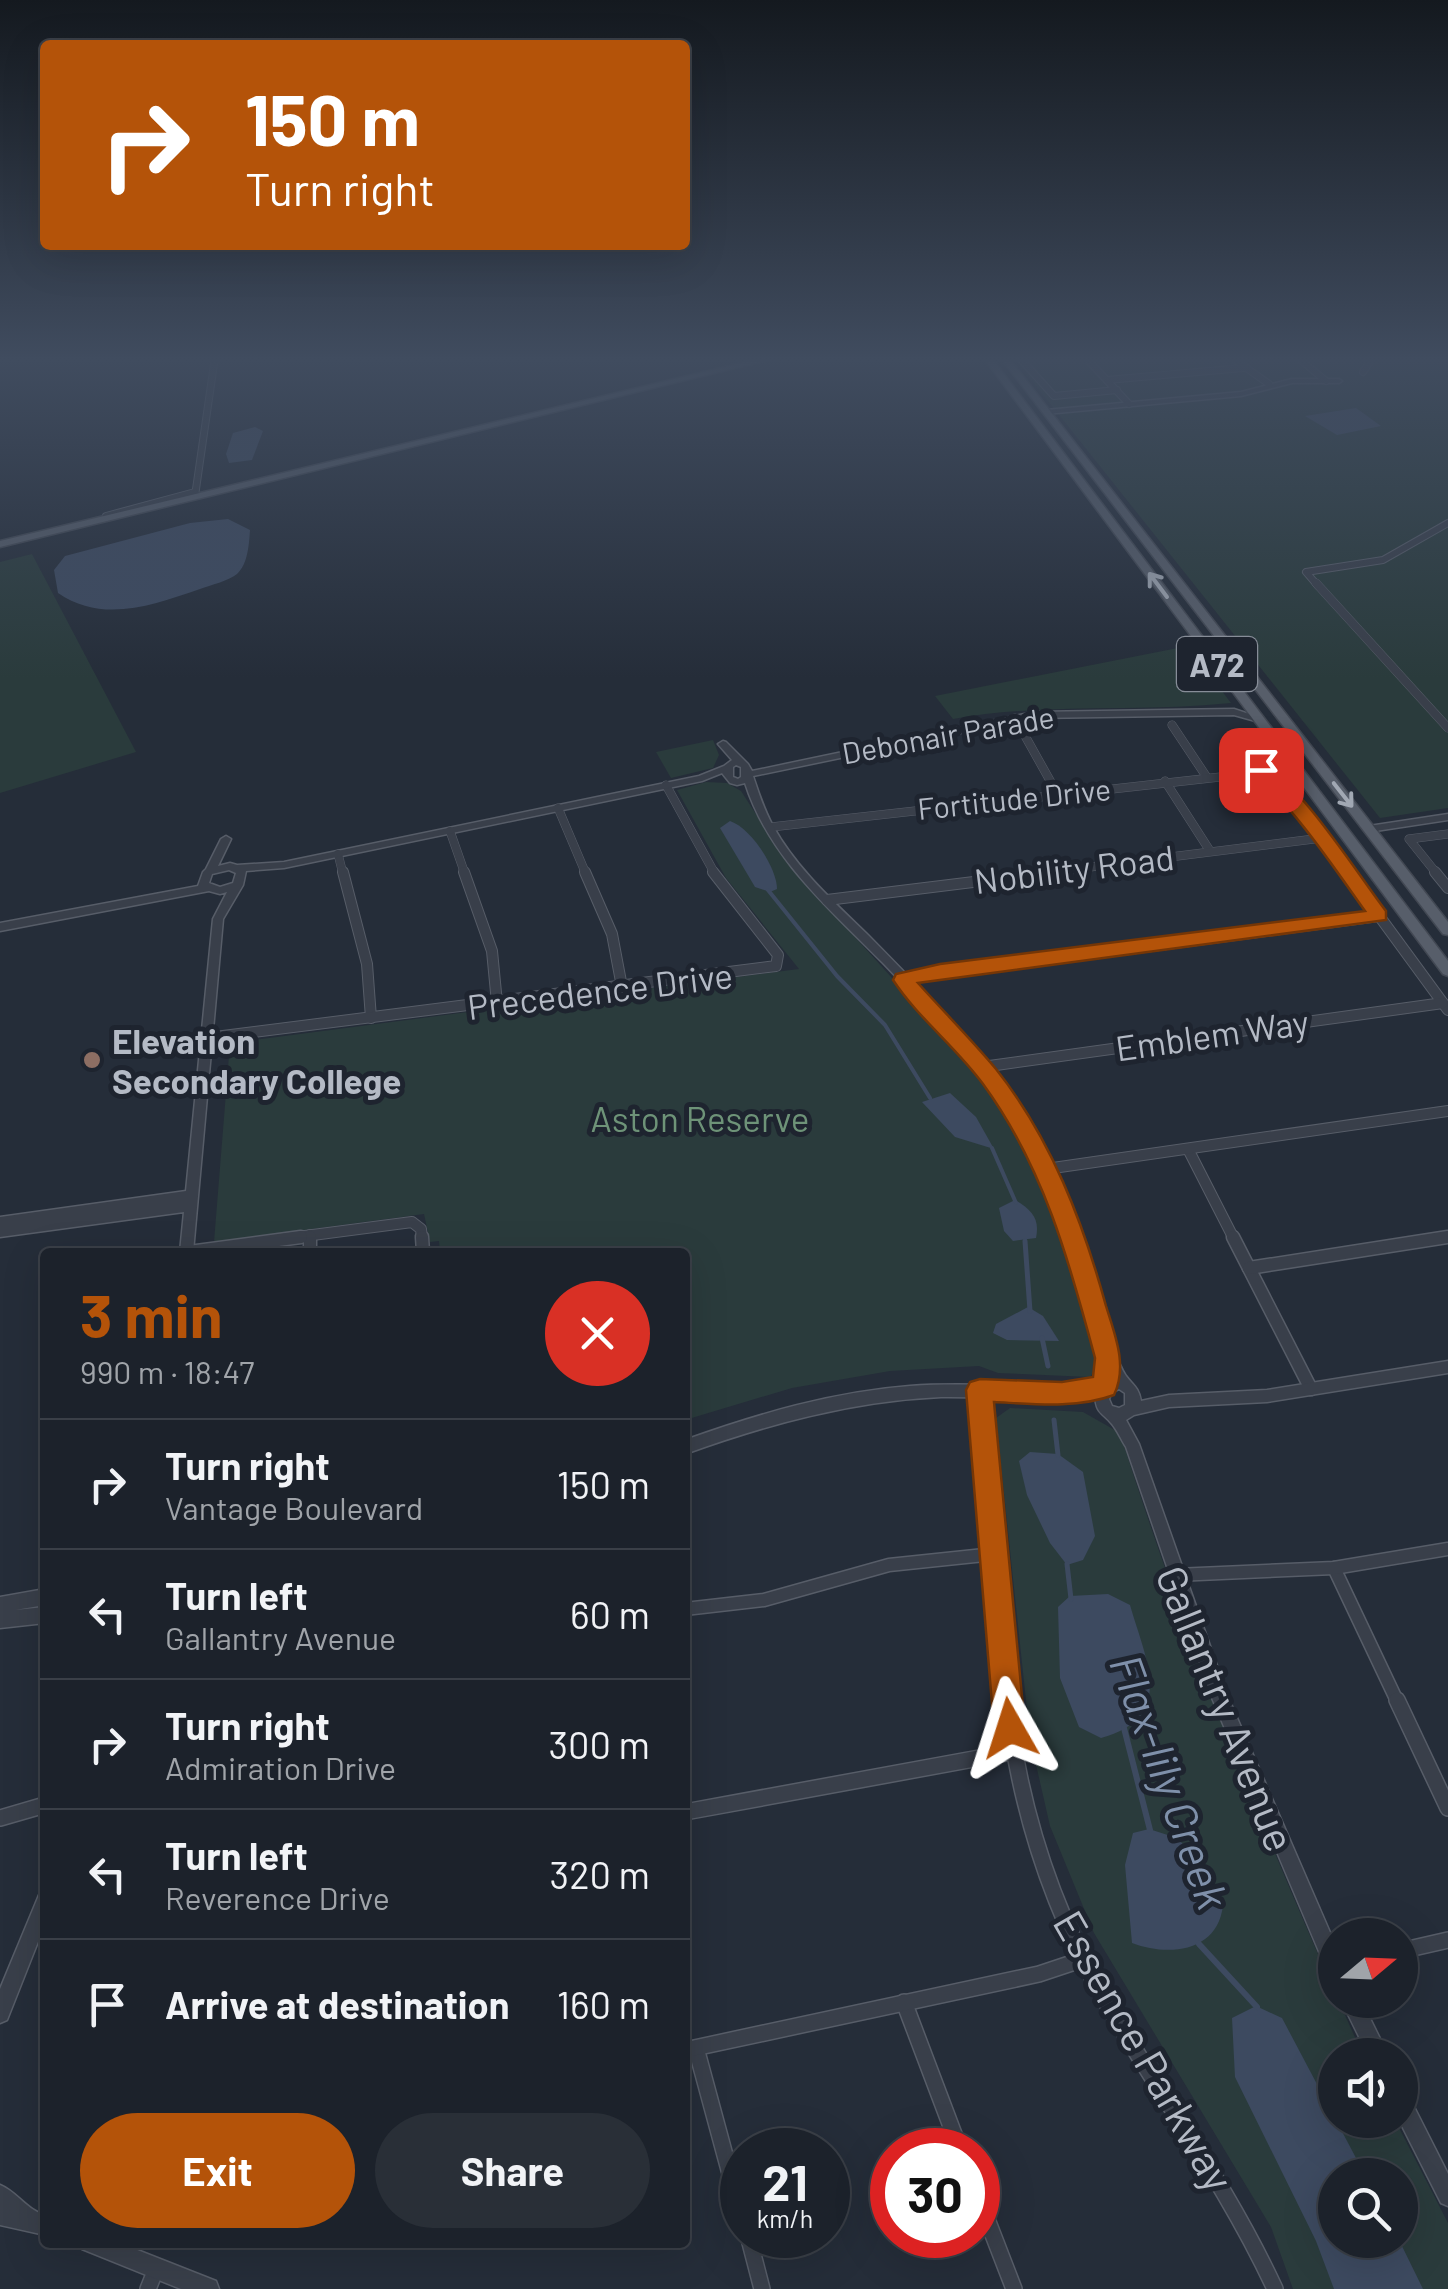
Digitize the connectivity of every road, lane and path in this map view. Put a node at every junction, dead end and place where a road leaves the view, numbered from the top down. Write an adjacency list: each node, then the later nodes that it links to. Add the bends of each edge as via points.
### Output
1 (200, 464): 5 (street)
2 (328, 464): 5 (main road)
3 (1067, 464): 9 (main road, A72, one-way to 3)
4 (1086, 464): 25 (main road, A72, one-way to 25)
5 (195, 496): 7 (main road); 7 (main road)
6 (1448, 522): 14 (street, via 1390,558 1306,572)
7 (20, 539): 8 (main road)
8 (0, 544)
9 (1246, 702): 10 (street); 12 (main road, A72)
10 (1234, 712): 11 (street, Debonair Parade); 12 (street, Debonair Parade)
11 (1015, 718): 15 (street, Debonair Parade); 20 (street)
12 (1259, 719): 41 (main road, A72)
13 (1172, 725): 17 (street)
14 (1448, 728)
15 (746, 770): 16 (street, Debonair Parade); 16 (street, via 721,742); 21 (street)
16 (729, 773): 19 (street); 21 (street)
17 (1206, 776): 18 (street, Fortitude Drive); 28 (street, Fortitude Drive, via 1257,770 1271,776)
18 (1165, 781): 20 (street, Fortitude Drive); 29 (street)
19 (666, 786): 22 (street); 43 (street, Precedence Drive, via 710,868 780,960 763,969)
20 (1056, 793): 24 (street, Fortitude Drive)
21 (755, 800): 24 (street)
22 (558, 808): 26 (street); 43 (street, via 612,934)
23 (1448, 818): 25 (street)
24 (771, 827): 36 (street)
25 (1370, 829): 40 (main road, A72)
26 (450, 831): 30 (street); 44 (street, via 492,951)
27 (1448, 834): 35 (street, via 1409,839)
28 (1322, 838): 29 (street, Nobility Road); 37 (street)
29 (1210, 852): 36 (street, Nobility Road)
30 (338, 854): 31 (street); 46 (street, via 367,964)
31 (284, 866): 32 (street); 34 (street)
32 (236, 867): 33 (street); 33 (street, via 226,840); 34 (street, via 243,875)
33 (207, 882): 34 (street); 38 (street); 39 (street)
34 (238, 885): 38 (street)
35 (1448, 888)
36 (827, 900): 42 (street)
37 (1379, 916): 42 (street); 45 (street)
38 (218, 919): 47 (street)
39 (0, 927)
40 (1448, 931)
41 (1448, 970)
42 (903, 980): 48 (street)
43 (622, 987): 44 (street, Precedence Drive)
44 (497, 1002): 46 (street, Precedence Drive)
45 (1445, 1006): 48 (street, Emblem Way)
46 (371, 1018): 47 (street, Precedence Drive)
47 (207, 1038): 52 (street)
48 (982, 1068): 51 (street)
49 (1448, 1111): 50 (street)
50 (1188, 1149): 51 (street); 61 (street)
51 (1046, 1169): 62 (street, via 1083,1260)
52 (192, 1200): 53 (street); 54 (street); 57 (street)
53 (0, 1222)
54 (0, 1232)
55 (310, 1235): 58 (street); 59 (street); 60 (street, via 412,1222)
56 (1448, 1237): 61 (street)
57 (188, 1248)
58 (217, 1248)
59 (310, 1248)
60 (422, 1248)
61 (1249, 1268): 67 (street)
62 (1108, 1358): 64 (street); 65 (street)
63 (1448, 1367): 67 (street)
64 (1105, 1386): 65 (street); 68 (street); 70 (street, via 1101,1396)
65 (1127, 1388): 69 (street); 71 (street, Gallantry Avenue, via 1136,1400)
66 (980, 1390): 68 (street); 73 (street, via 859,1399); 75 (street, Essence Parkway)
67 (1311, 1390): 69 (street)
68 (1062, 1393): 70 (street)
69 (1170, 1401): 71 (street)
70 (1109, 1409): 71 (street); 72 (street, Gallantry Avenue)
71 (1132, 1410): 72 (street, Gallantry Avenue)
72 (1132, 1444): 77 (street, Gallantry Avenue)
73 (690, 1445)
74 (1448, 1549): 76 (street)
75 (994, 1554): 80 (street, via 888,1565 764,1600); 83 (street, Essence Parkway)
76 (1334, 1568): 77 (street); 85 (street)
77 (1174, 1575): 91 (street, Gallantry Avenue)
78 (40, 1598): 79 (street)
79 (0, 1605)
80 (690, 1609)
81 (40, 1615): 82 (street)
82 (0, 1620)
83 (1012, 1752): 86 (street); 94 (street, Essence Parkway, via 1035,1844)
84 (40, 1807): 87 (street)
85 (1448, 1808)
86 (690, 1811)
87 (27, 1813): 88 (street); 89 (street)
88 (40, 1817)
89 (0, 1818)
90 (40, 1919): 96 (street)
91 (1318, 1928)
92 (1448, 1940): 93 (street)
93 (1418, 1947)
94 (1084, 1958): 95 (street); 112 (street, Essence Parkway, via 1236,2205)
95 (904, 2002): 97 (street); 98 (street)
96 (0, 2013)
97 (690, 2049): 100 (street)
98 (952, 2128)
99 (1418, 2136): 102 (street)
100 (720, 2146)
101 (0, 2195): 104 (street)
102 (1448, 2196)
103 (0, 2215): 104 (street)
104 (37, 2222)
105 (99, 2248): 108 (street)
106 (1000, 2253): 111 (street)
107 (754, 2258): 110 (street)
108 (152, 2279): 109 (street)
109 (208, 2289)
110 (762, 2289)
111 (1014, 2289)
112 (1275, 2289)

